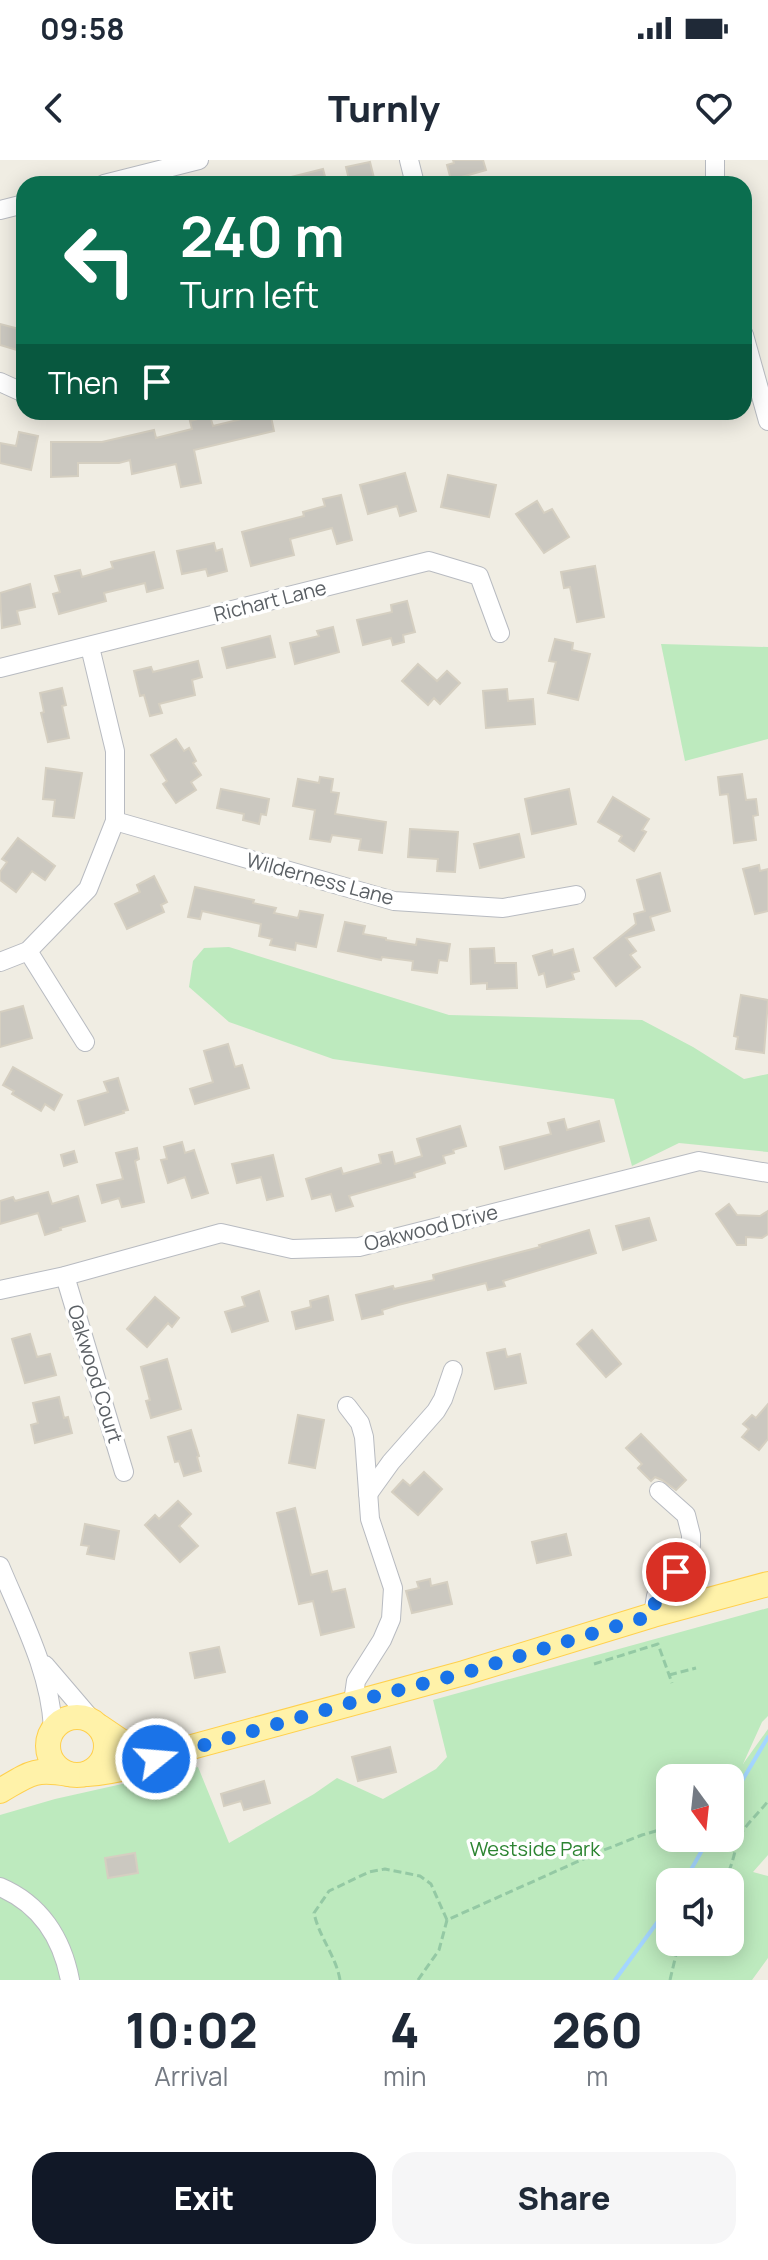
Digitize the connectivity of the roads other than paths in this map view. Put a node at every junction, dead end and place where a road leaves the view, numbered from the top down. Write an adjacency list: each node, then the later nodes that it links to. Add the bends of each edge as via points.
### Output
1 (199, 160): 2 (street)
2 (136, 176)
3 (752, 364): 4 (street)
4 (768, 421)
5 (500, 633): 6 (street, Richart Lane, via 479,576 429,561)
6 (90, 647): 7 (street, Richart Lane); 8 (street, via 115,751)
7 (0, 668)
8 (115, 821): 9 (street, Wilderness Lane, via 394,901 503,908); 10 (street, via 88,889)
9 (576, 895)
10 (28, 951): 11 (street); 12 (street)
11 (0, 962)
12 (85, 1042)
13 (768, 1173): 14 (street, Oakwood Drive, via 699,1161 359,1247 292,1249 221,1233)
14 (65, 1276): 15 (street, Oakwood Drive); 18 (street, Oakwood Court)
15 (0, 1290)
16 (453, 1370): 20 (street, via 436,1411)
17 (347, 1406): 20 (street, via 364,1437)
18 (124, 1472)
19 (659, 1491): 23 (street, via 686,1515 691,1545 656,1596)
20 (368, 1494): 25 (street, via 370,1519 393,1588 391,1619 356,1681)
21 (0, 1566): 24 (street)
22 (768, 1584): 23 (main road)
23 (653, 1615): 25 (main road)
24 (36, 1653): 26 (street); 27 (street, via 52,1704)
25 (353, 1702): 28 (main road)
26 (96, 1723): 27 (main road, via 73,1716); 28 (main road, via 125,1744); 30 (main road, via 105,1735 106,1754)
27 (51, 1734): 29 (main road); 30 (main road, via 52,1761 66,1773)
28 (177, 1751): 30 (main road, via 105,1773)
29 (0, 1773)
30 (81, 1774): 31 (main road, via 31,1772)
31 (0, 1791)
32 (0, 1887): 33 (street, via 18,1895 47,1923)
33 (70, 1980)

